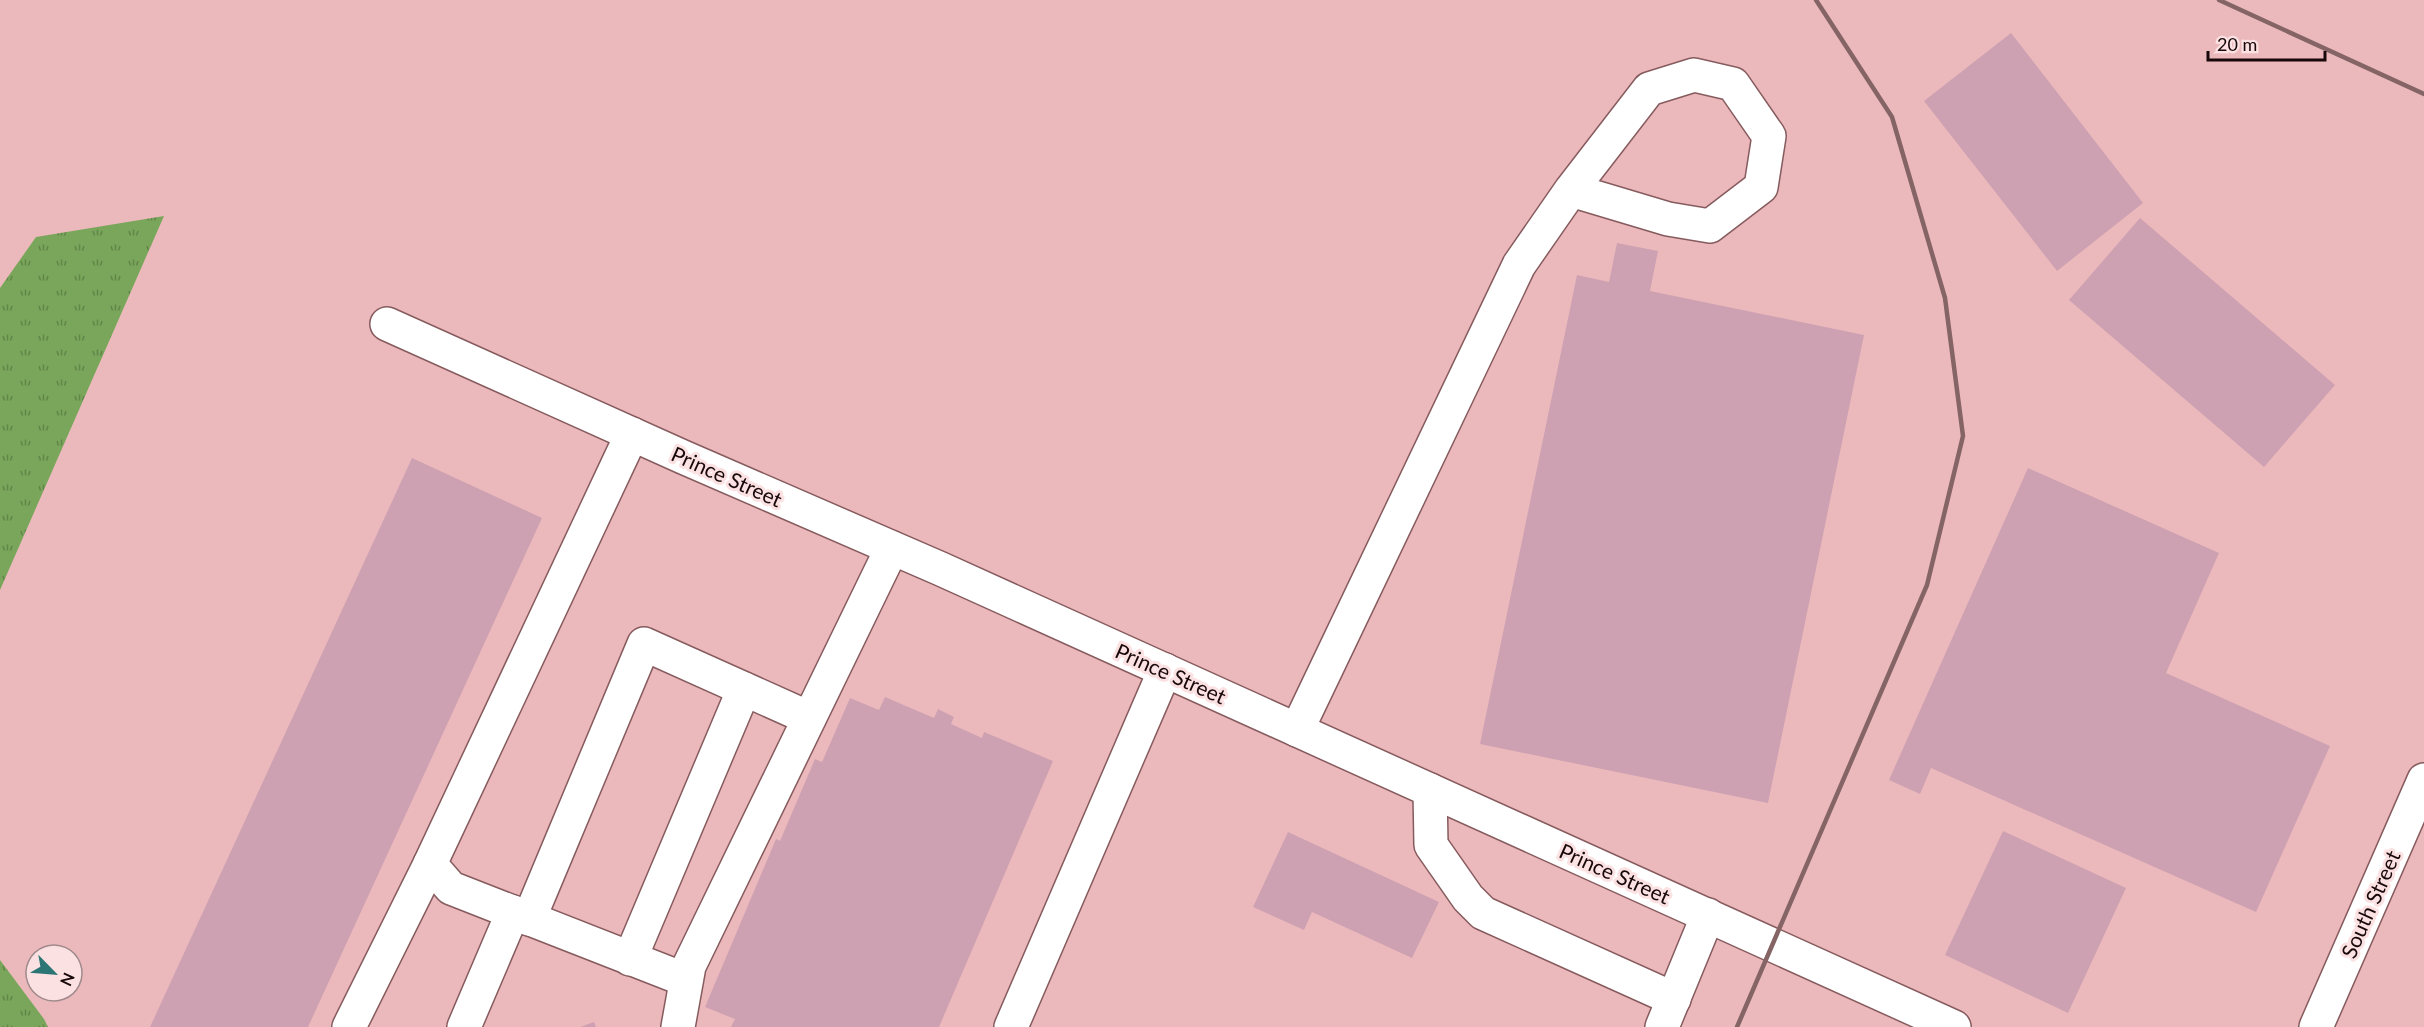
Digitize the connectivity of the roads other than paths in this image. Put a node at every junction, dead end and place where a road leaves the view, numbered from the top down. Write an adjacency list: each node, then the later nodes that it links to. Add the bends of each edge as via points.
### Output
1 (1571, 190): 1 (street, via 1648,89 1694,75 1733,84 1769,136 1761,187 1710,226 1668,219); 8 (street, via 1520,265)
2 (387, 324): 3 (street, Prince Street)
3 (632, 434): 4 (street, Prince Street); 11 (street)
4 (892, 548): 5 (street, Prince Street); 7 (street)
5 (1165, 670): 8 (street, Prince Street); 21 (street)
6 (744, 689): 7 (street); 12 (street, via 644,644); 14 (street)
7 (809, 718): 15 (street, via 689,966)
8 (1297, 730): 10 (street, Prince Street)
9 (2424, 780): 23 (street, South Street)
10 (1430, 790): 13 (street, Prince Street); 16 (street, via 1431,845 1483,914)
11 (430, 864): 12 (street, via 450,888); 18 (street)
12 (521, 915): 14 (street); 19 (street)
13 (1708, 915): 16 (street); 17 (street, Prince Street)
14 (630, 958): 15 (street)
15 (686, 980): 20 (street)
16 (1668, 1013)
17 (1892, 1015): 22 (street, Prince Street)
18 (349, 1027)
19 (464, 1027)
20 (678, 1027)
21 (1011, 1027)
22 (1954, 1027)
23 (2316, 1027)

